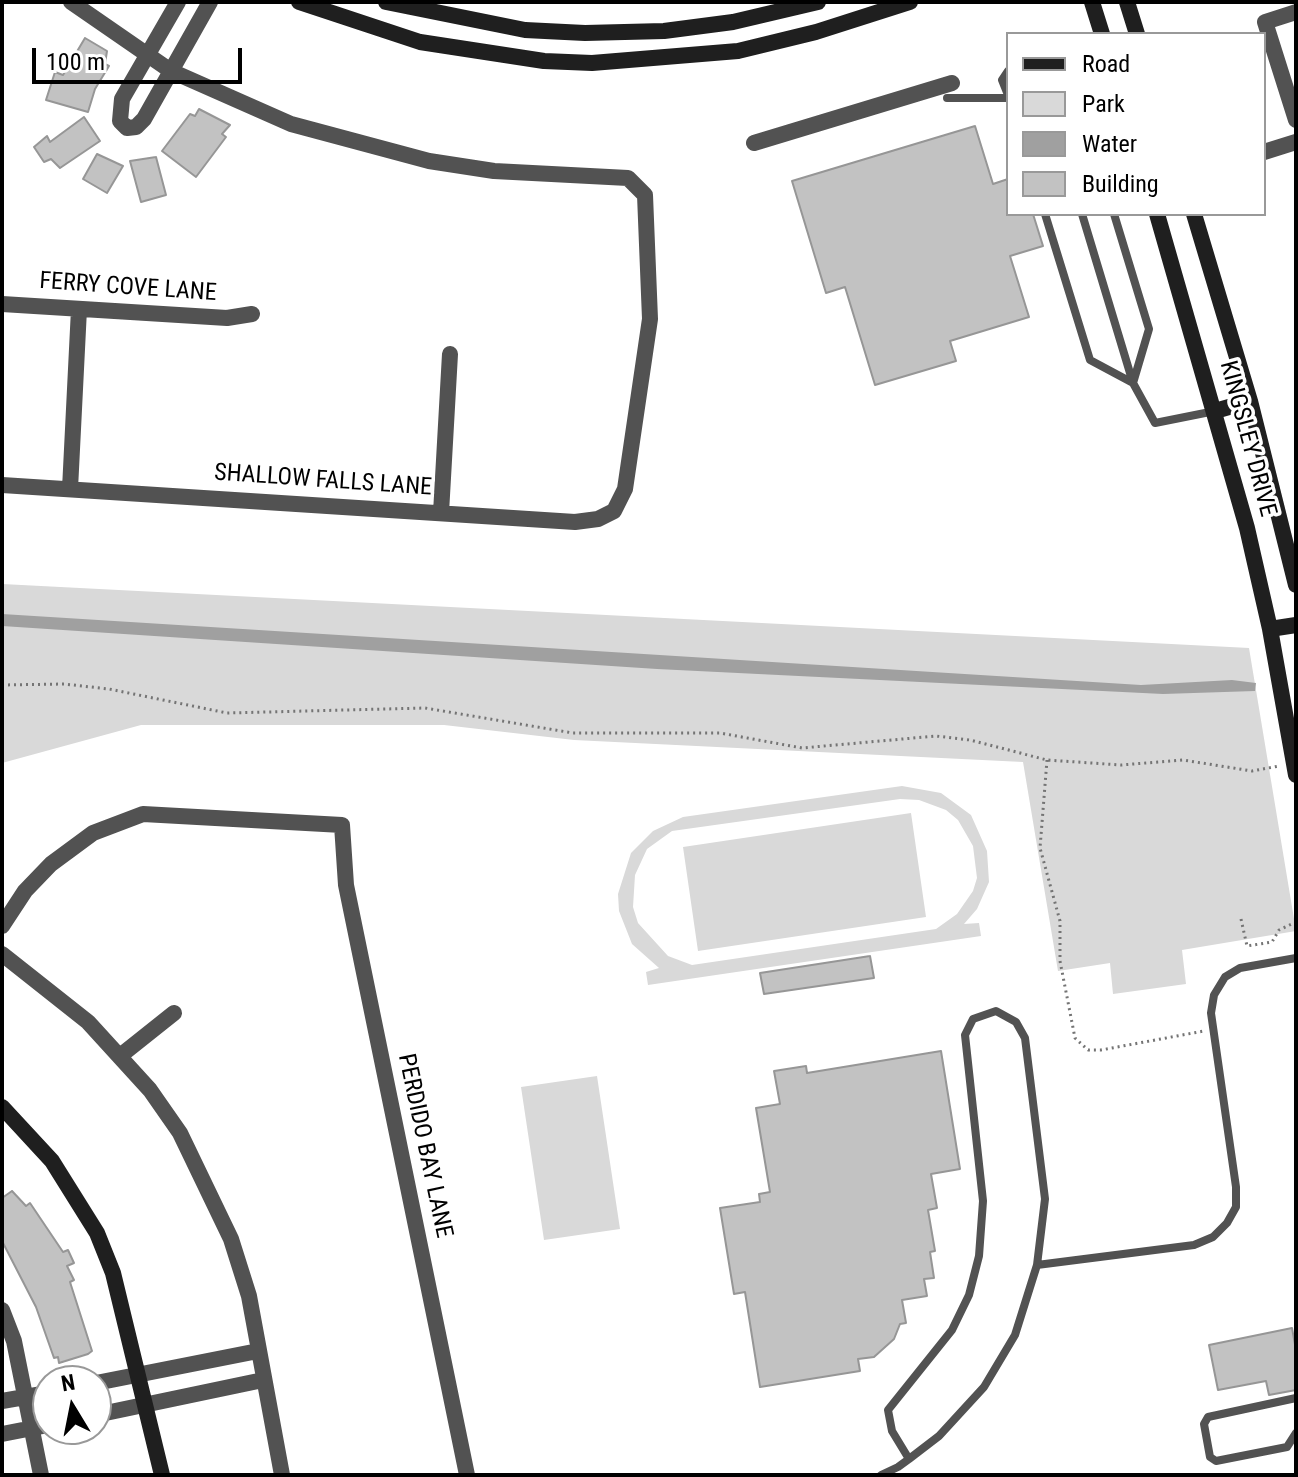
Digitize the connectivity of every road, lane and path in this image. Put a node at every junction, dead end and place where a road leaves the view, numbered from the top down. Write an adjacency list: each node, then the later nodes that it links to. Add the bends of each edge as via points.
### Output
1 (71, 2): 13 (street)
2 (178, 2): 13 (street)
3 (210, 2): 14 (street)
4 (299, 2): 7 (street, via 420,42 531,60 592,63 738,51)
5 (386, 2): 6 (street, via 525,30 585,33 720,24)
6 (818, 2)
7 (910, 2)
8 (1092, 2): 11 (street)
9 (1127, 2): 12 (street)
10 (1296, 12): 17 (street, via 1265,22)
11 (1101, 32)
12 (1136, 32)
13 (148, 55): 14 (street); 14 (street, via 118,110 127,128 144,119)
14 (171, 71): 35 (street, SHALLOW FALLS LANE, via 291,124 429,161 494,171 628,178 645,195 650,319 625,489 614,511 575,522)
15 (949, 90): 16 (lane); 19 (street)
16 (1006, 96)
17 (1296, 120)
18 (1296, 142): 20 (street)
19 (754, 143)
20 (1266, 151)
21 (1046, 216): 30 (lane, via 1090,360)
22 (1083, 216): 30 (lane)
23 (1115, 216): 30 (lane, via 1149,329)
24 (1158, 216): 32 (street, KINGSLEY DRIVE)
25 (1195, 216): 31 (street, KINGSLEY DRIVE)
26 (2, 304): 27 (street, FERRY COVE LANE)
27 (79, 309): 28 (street, FERRY COVE LANE, via 227,318); 34 (street)
28 (252, 314)
29 (450, 354): 35 (street)
30 (1133, 383): 32 (lane, via 1155,423)
31 (1250, 401): 32 (street); 36 (street, KINGSLEY DRIVE)
32 (1215, 411): 38 (street, KINGSLEY DRIVE)
33 (2, 485): 34 (street, SHALLOW FALLS LANE)
34 (70, 489): 35 (street, SHALLOW FALLS LANE)
35 (441, 513)
36 (1296, 585)
37 (1296, 625): 38 (street)
38 (1270, 629): 42 (street, KINGSLEY DRIVE)
39 (2, 685): 40 (path, via 109,689 227,713 425,708 573,733 720,733 802,748 936,736)
40 (1047, 760): 41 (path, via 1121,765 1183,760 1252,771); 49 (path, via 1040,848 1060,921 1060,961 1075,1038 1088,1050 1101,1050)
41 (1279, 766)
42 (1296, 775)
43 (1241, 919): 44 (path, via 1247,946 1272,942 1279,930)
44 (1296, 922)
45 (2, 926): 73 (street, PERDIDO BAY LANE, via 51,864 93,833 143,814 342,825 346,885)
46 (2, 954): 50 (street, via 88,1022)
47 (1296, 958): 49 (lane, via 1240,968 1225,977 1211,1003)
48 (174, 1013): 50 (street)
49 (1213, 1029): 52 (lane, via 1236,1187 1236,1207 1227,1223 1194,1245)
50 (120, 1056): 54 (street, via 165,1111 207,1183 249,1296)
51 (2, 1107): 55 (street, via 52,1161 97,1233)
52 (1037, 1265): 69 (lane, via 1015,1335 996,1369 946,1429); 69 (lane, via 1044,1175 1025,1038 1012,1018 989,1012 969,1024 965,1035 983,1201 979,1256 952,1330 888,1410 892,1431)
53 (2, 1310): 59 (street)
54 (258, 1351): 55 (street); 57 (street)
55 (140, 1375): 56 (street); 62 (street)
56 (112, 1380)
57 (263, 1380): 62 (street); 72 (street)
58 (32, 1396): 59 (street)
59 (26, 1397): 61 (street); 63 (street)
60 (1296, 1398): 66 (lane, via 1208,1417 1204,1424 1210,1457 1216,1461 1287,1447)
61 (2, 1401)
62 (148, 1404): 64 (street); 71 (street)
63 (32, 1409)
64 (112, 1412)
65 (32, 1428): 67 (street)
66 (1296, 1433)
67 (2, 1434)
68 (40, 1445): 70 (street)
69 (909, 1459): 74 (lane)
70 (41, 1475)
71 (162, 1475)
72 (282, 1475)
73 (467, 1475)
74 (881, 1475)

